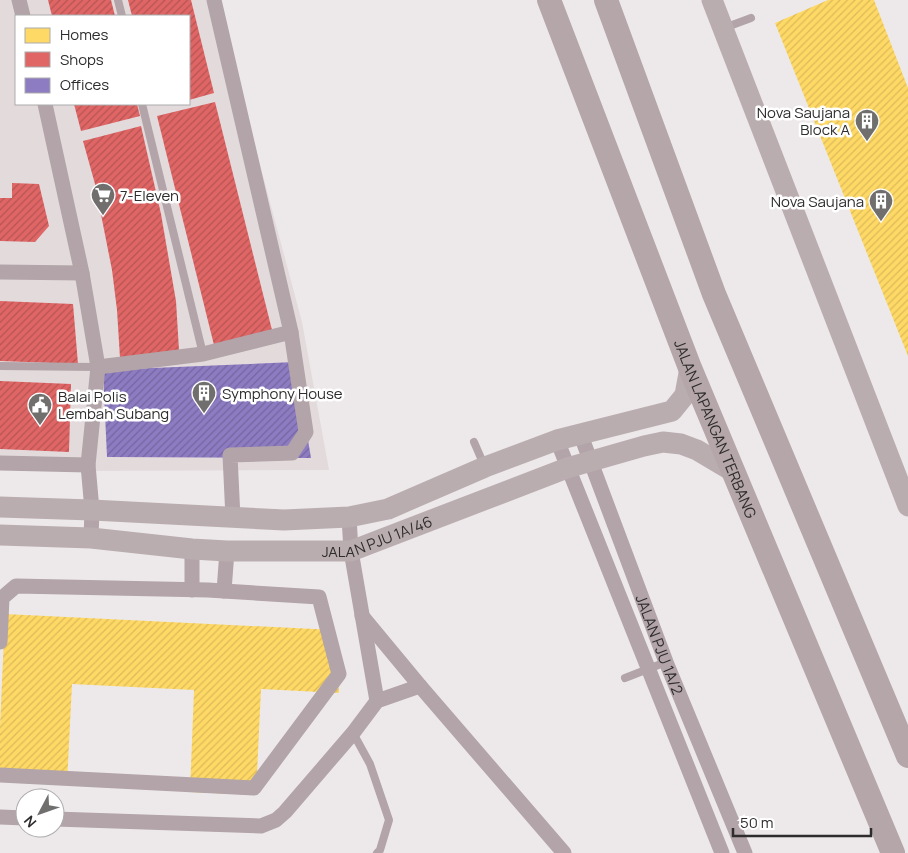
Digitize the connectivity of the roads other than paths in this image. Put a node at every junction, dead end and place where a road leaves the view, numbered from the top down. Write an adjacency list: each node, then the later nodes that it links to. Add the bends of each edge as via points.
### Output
1 (19, 0): 7 (street)
2 (118, 0): 8 (lane)
3 (214, 0): 15 (street)
4 (549, 0): 19 (main road, JALAN LAPANGAN TERBANG)
5 (606, 0): 49 (main road, via 714,294)
6 (712, 0): 10 (street)
7 (23, 15)
8 (122, 15)
9 (751, 18): 10 (lane)
10 (724, 28): 29 (street)
11 (45, 105): 14 (street)
12 (142, 105): 16 (lane)
13 (0, 272): 14 (street)
14 (82, 273): 18 (street)
15 (291, 332): 16 (street); 32 (street, via 306,432 292,453 230,455)
16 (203, 354): 18 (street)
17 (0, 366): 18 (lane)
18 (98, 366): 25 (street)
19 (690, 368): 20 (street, JALAN PJU 1A/46, via 685,395 672,411); 28 (main road, JALAN LAPANGAN TERBANG)
20 (580, 433): 21 (street, JALAN PJU 1A/46); 23 (street, JALAN PJU 1A/2)
21 (557, 440): 26 (street, JALAN PJU 1A/46); 27 (street, JALAN PJU 1A/2)
22 (474, 442): 26 (lane)
23 (590, 462): 27 (street, JALAN PJU 1A/46); 28 (street, JALAN PJU 1A/46, via 663,442 697,450); 43 (street, JALAN PJU 1A/2)
24 (0, 463): 25 (street)
25 (88, 465): 31 (street)
26 (485, 467): 33 (street, JALAN PJU 1A/46, via 388,509)
27 (568, 468): 38 (street, JALAN PJU 1A/46); 44 (street, JALAN PJU 1A/2)
28 (734, 472): 58 (main road, JALAN LAPANGAN TERBANG)
29 (908, 506)
30 (0, 507): 31 (street, JALAN PJU 1A/46)
31 (92, 510): 32 (street, JALAN PJU 1A/46); 35 (street)
32 (233, 518): 33 (street, JALAN PJU 1A/46)
33 (349, 518): 38 (street)
34 (0, 535): 35 (street, JALAN PJU 1A/46)
35 (91, 538): 36 (street, JALAN PJU 1A/46)
36 (192, 549): 37 (street, JALAN PJU 1A/46); 39 (street)
37 (227, 551): 38 (street, JALAN PJU 1A/46); 40 (street)
38 (351, 551): 41 (street)
39 (192, 590): 40 (street); 42 (street, via 16,586 2,598)
40 (224, 591): 50 (street, via 318,597 338,674 254,788)
41 (362, 616): 46 (street); 47 (street)
42 (0, 642)
43 (666, 662): 44 (lane); 57 (street, JALAN PJU 1A/2)
44 (650, 669): 45 (lane); 56 (street, JALAN PJU 1A/2)
45 (625, 678)
46 (420, 686): 47 (street); 55 (street)
47 (376, 702): 48 (street)
48 (353, 733): 53 (street, via 284,812 276,820 261,826); 54 (lane, via 370,764 389,820)
49 (908, 756)
50 (0, 775)
51 (0, 817): 52 (street)
52 (15, 818)
53 (65, 819)
54 (377, 853)
55 (564, 853)
56 (722, 853)
57 (745, 853)
58 (893, 853)

